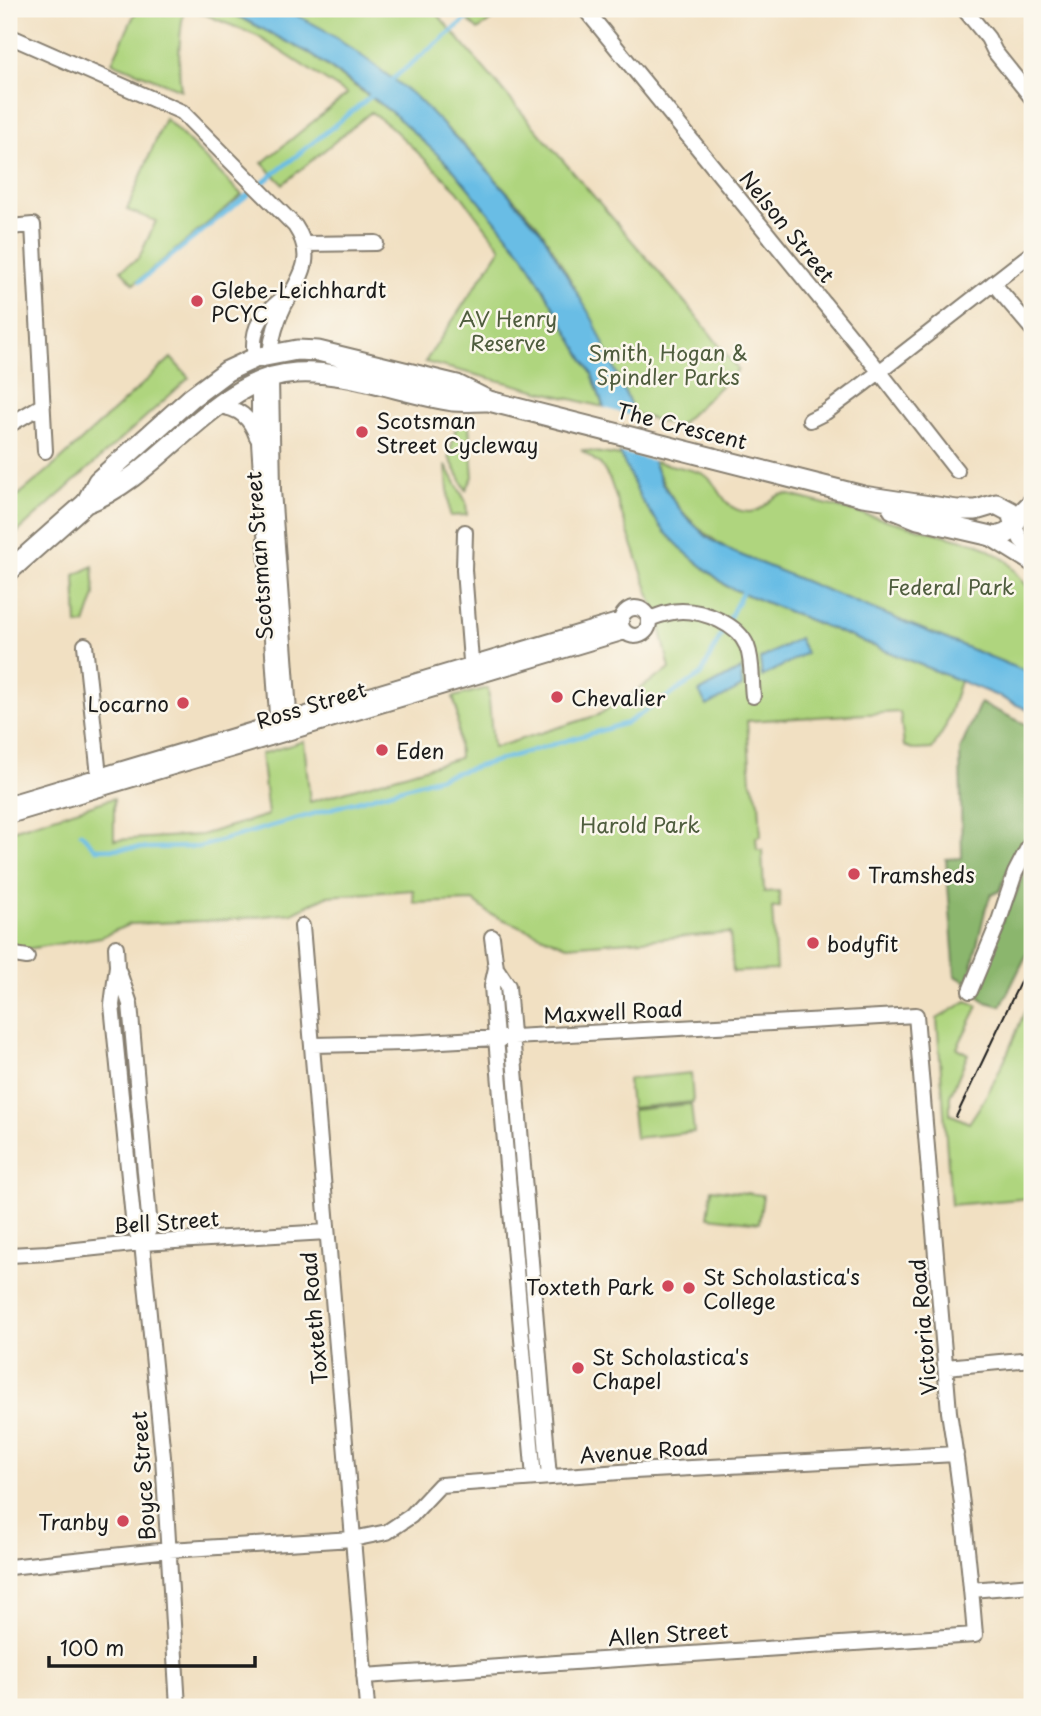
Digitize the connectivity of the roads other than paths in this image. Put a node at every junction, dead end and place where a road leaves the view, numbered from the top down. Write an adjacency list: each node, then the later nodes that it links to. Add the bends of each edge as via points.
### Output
1 (585, 9): 12 (street, Nelson Street)
2 (964, 9): 4 (street)
3 (9, 36): 7 (street, via 182,112 282,212)
4 (1032, 98)
5 (9, 227): 15 (street, via 33,225)
6 (376, 243): 7 (street)
7 (305, 244): 11 (street, via 298,285 259,323 253,339)
8 (1032, 253): 9 (street)
9 (993, 282): 10 (street); 12 (street)
10 (1032, 330)
11 (263, 356): 13 (main road); 14 (main road, The Crescent, via 297,350 330,353 457,385); 24 (main road, via 227,371 191,398 98,481)
12 (879, 372): 17 (street); 21 (street, Nelson Street)
13 (265, 380): 14 (main road, The Crescent, via 316,373 455,401); 16 (main road); 19 (street, Scotsman Street); 38 (street, Scotsman Street)
14 (489, 401): 23 (main road, The Crescent)
15 (43, 405): 18 (street); 20 (street)
16 (218, 406): 19 (street, Scotsman Street, via 246,416); 24 (main road, via 108,495)
17 (810, 420)
18 (9, 425)
19 (259, 442): 38 (street, Scotsman Street)
20 (46, 451)
21 (957, 471)
22 (1032, 493): 26 (main road, The Crescent)
23 (863, 496): 26 (main road, The Crescent, via 957,510); 29 (main road, The Crescent, via 918,519)
24 (86, 503): 32 (main road)
25 (1032, 503): 27 (main road)
26 (989, 506): 27 (main road, via 1006,508 1013,514); 29 (main road, via 979,519)
27 (1014, 524): 29 (main road, via 1006,535); 30 (street)
28 (465, 532): 36 (street)
29 (987, 535): 31 (street)
30 (1032, 551)
31 (1032, 564)
32 (9, 571)
33 (649, 618): 34 (street, Ross Street, via 636,608 626,612); 34 (street, Ross Street, via 644,634 635,637); 37 (street, via 684,611 726,625 749,650)
34 (623, 626): 36 (street, Ross Street)
35 (85, 645): 39 (street)
36 (471, 671): 38 (street, Ross Street)
37 (752, 696)
38 (284, 727): 39 (street, Ross Street)
39 (100, 783): 40 (street, Ross Street); 41 (street, Ross Street)
40 (9, 803)
41 (9, 817)
42 (1032, 840): 49 (street)
43 (302, 926): 53 (street, Toxteth Road)
44 (492, 937): 48 (street)
45 (116, 947): 55 (street, Boyce Street, via 112,1005 134,1228)
46 (9, 954): 47 (street)
47 (27, 957)
48 (496, 968): 51 (street, via 508,986); 52 (street, via 492,986)
49 (970, 991)
50 (916, 1015): 51 (street, Maxwell Road); 62 (street, Victoria Road)
51 (512, 1037): 52 (street, Maxwell Road); 57 (street)
52 (496, 1038): 53 (street, Maxwell Road); 58 (street)
53 (312, 1045): 54 (street, Toxteth Road)
54 (327, 1232): 55 (street, Bell Street); 65 (street, Toxteth Road)
55 (142, 1243): 56 (street, Bell Street); 66 (street, Boyce Street)
56 (9, 1255)
57 (532, 1270): 58 (street); 60 (street)
58 (516, 1271): 61 (street)
59 (1032, 1359): 62 (street)
60 (540, 1362): 61 (street); 64 (street)
61 (524, 1364): 64 (street)
62 (946, 1367): 63 (street, Victoria Road)
63 (956, 1454): 64 (street, Avenue Road); 69 (street, Victoria Road)
64 (542, 1478): 65 (street, Avenue Road, via 440,1485 411,1516 387,1532)
65 (353, 1539): 66 (street, Avenue Road); 71 (street, Toxteth Road)
66 (169, 1550): 67 (street, Avenue Road); 72 (street, Boyce Street)
67 (9, 1567)
68 (1032, 1585): 69 (street)
69 (971, 1590): 70 (street, Victoria Road)
70 (975, 1635): 71 (street, Allen Street)
71 (364, 1676): 73 (street, Toxteth Road)
72 (178, 1707)
73 (367, 1707)

